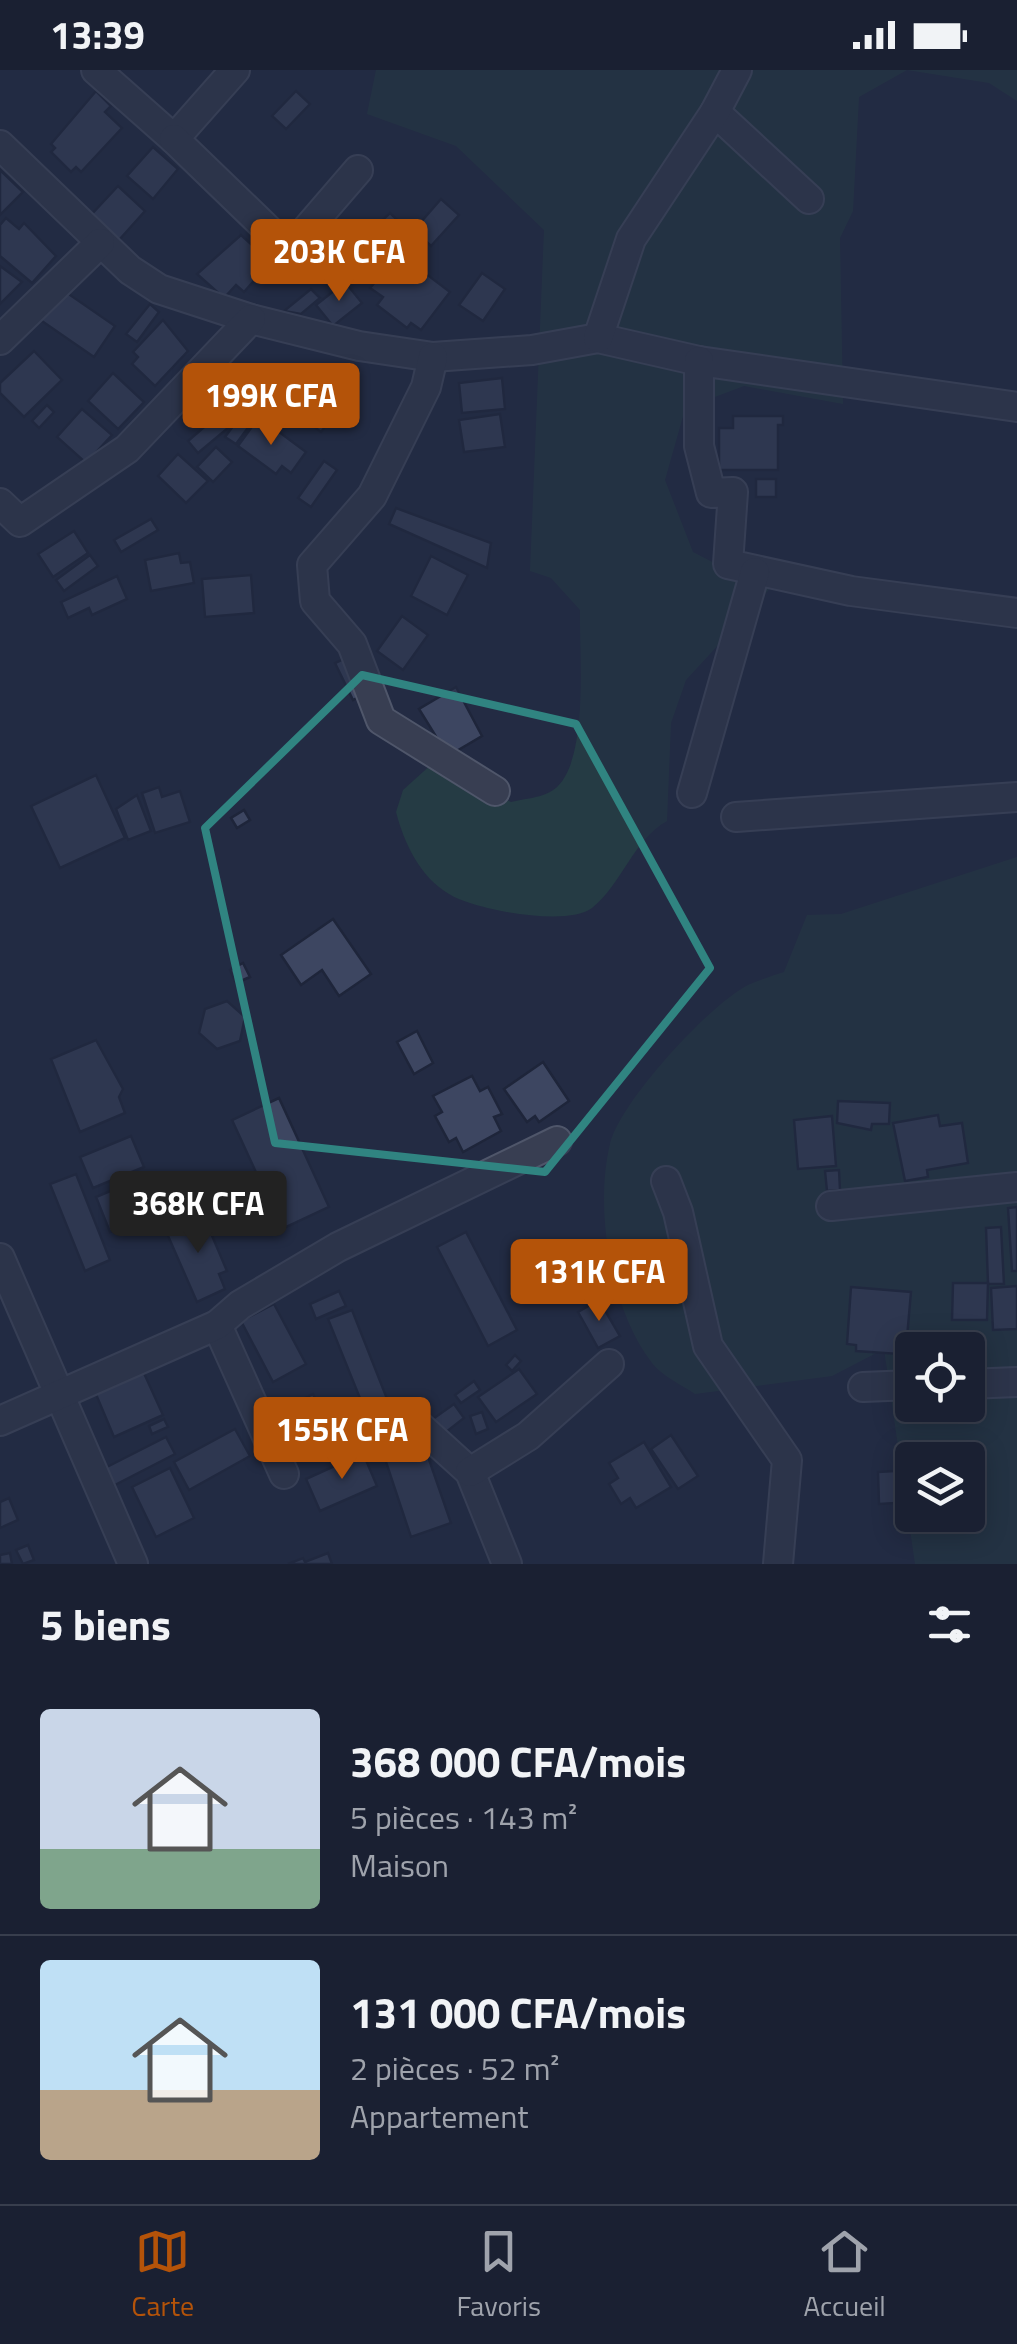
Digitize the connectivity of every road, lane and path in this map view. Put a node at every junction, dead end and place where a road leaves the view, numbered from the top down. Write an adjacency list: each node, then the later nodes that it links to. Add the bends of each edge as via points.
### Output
1 (96, 70): 5 (street)
2 (234, 70): 5 (street)
3 (737, 70): 4 (street)
4 (716, 112): 8 (street); 11 (street, via 631,239)
5 (174, 140): 7 (street, via 289,250)
6 (0, 146): 9 (street)
7 (358, 170)
8 (809, 198)
9 (100, 244): 10 (street, via 159,289); 12 (street)
10 (251, 319): 13 (street); 16 (street, via 127,450 91,478 20,522)
11 (598, 338): 13 (street); 14 (street)
12 (0, 340)
13 (433, 357): 19 (street, via 426,386 372,496 312,565 315,601 352,644 382,720)
14 (699, 360): 15 (street); 17 (street, via 699,446 712,493 733,492 728,564)
15 (1017, 407)
16 (0, 503)
17 (755, 572): 18 (street, via 948,607); 20 (street)
18 (1017, 612)
19 (495, 792)
20 (692, 793)
21 (1017, 797): 22 (street)
22 (736, 817)
23 (557, 1141): 28 (street, via 338,1247)
24 (666, 1181): 41 (street, via 708,1346 787,1460)
25 (1017, 1187): 26 (street)
26 (831, 1206)
27 (0, 1258): 34 (street)
28 (217, 1325): 34 (street); 38 (street)
29 (609, 1364): 37 (street, via 528,1436)
30 (1017, 1382): 31 (street)
31 (985, 1383)
32 (895, 1386): 33 (street)
33 (863, 1387)
34 (62, 1396): 35 (street); 39 (street)
35 (0, 1422)
36 (416, 1423): 37 (street)
37 (470, 1472): 40 (street)
38 (284, 1474)
39 (133, 1564)
40 (507, 1564)
41 (778, 1564)

